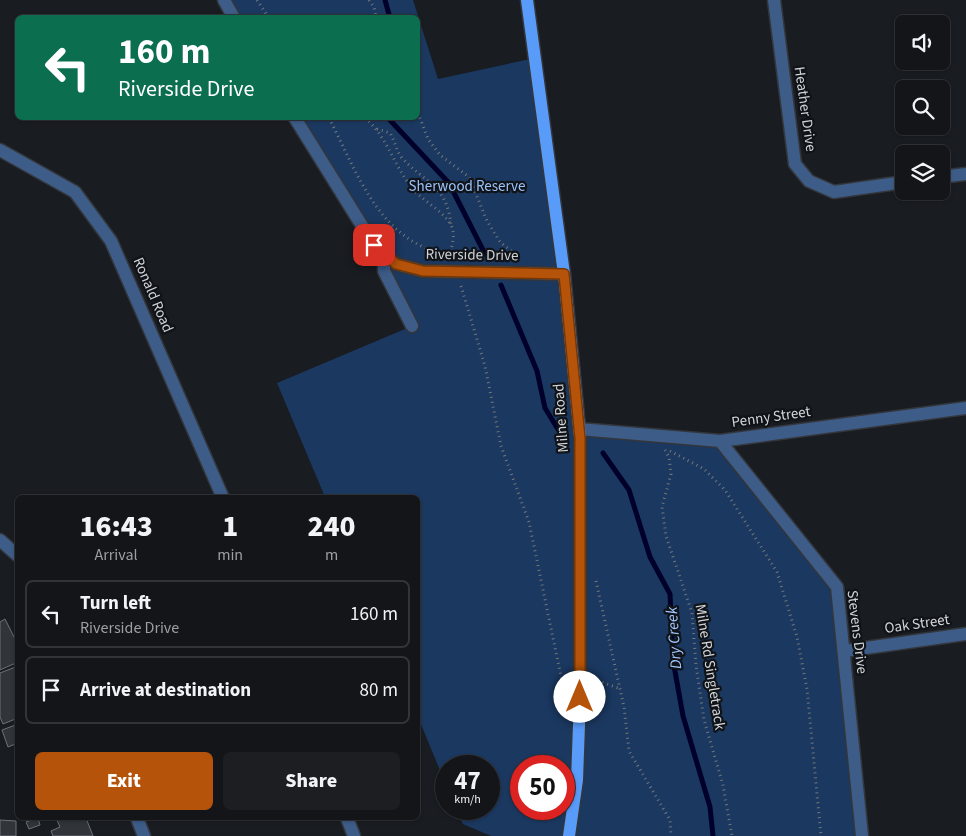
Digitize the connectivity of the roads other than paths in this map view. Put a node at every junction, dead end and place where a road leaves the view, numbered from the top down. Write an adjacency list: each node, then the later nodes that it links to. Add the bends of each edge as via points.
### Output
1 (224, 0): 4 (street)
2 (527, 0): 11 (main road, Milne Road)
3 (774, 0): 9 (street, Heather Drive, via 795,164 809,181 834,192)
4 (232, 15)
5 (296, 120): 10 (street, Riverside Drive, via 368,237)
6 (0, 150): 16 (street, Ronald Road, via 75,192 111,241)
7 (966, 174): 8 (street)
8 (950, 176)
9 (895, 183)
10 (384, 254): 11 (street, Riverside Drive, via 396,264 423,271); 12 (street, via 384,271)
11 (564, 274): 14 (main road, Milne Road)
12 (412, 326)
13 (966, 408): 15 (street, Penny Street)
14 (579, 429): 15 (street, Penny Street); 25 (main road, Milne Road, via 581,679 577,780)
15 (720, 440): 20 (street, Stevens Drive, via 836,587)
16 (222, 495)
17 (0, 540): 18 (street)
18 (15, 553)
19 (966, 634): 20 (street, Oak Street)
20 (844, 651): 26 (street, Stevens Drive)
21 (137, 820): 23 (street)
22 (348, 820): 24 (street)
23 (144, 836)
24 (354, 836)
25 (569, 836)
26 (862, 836)

